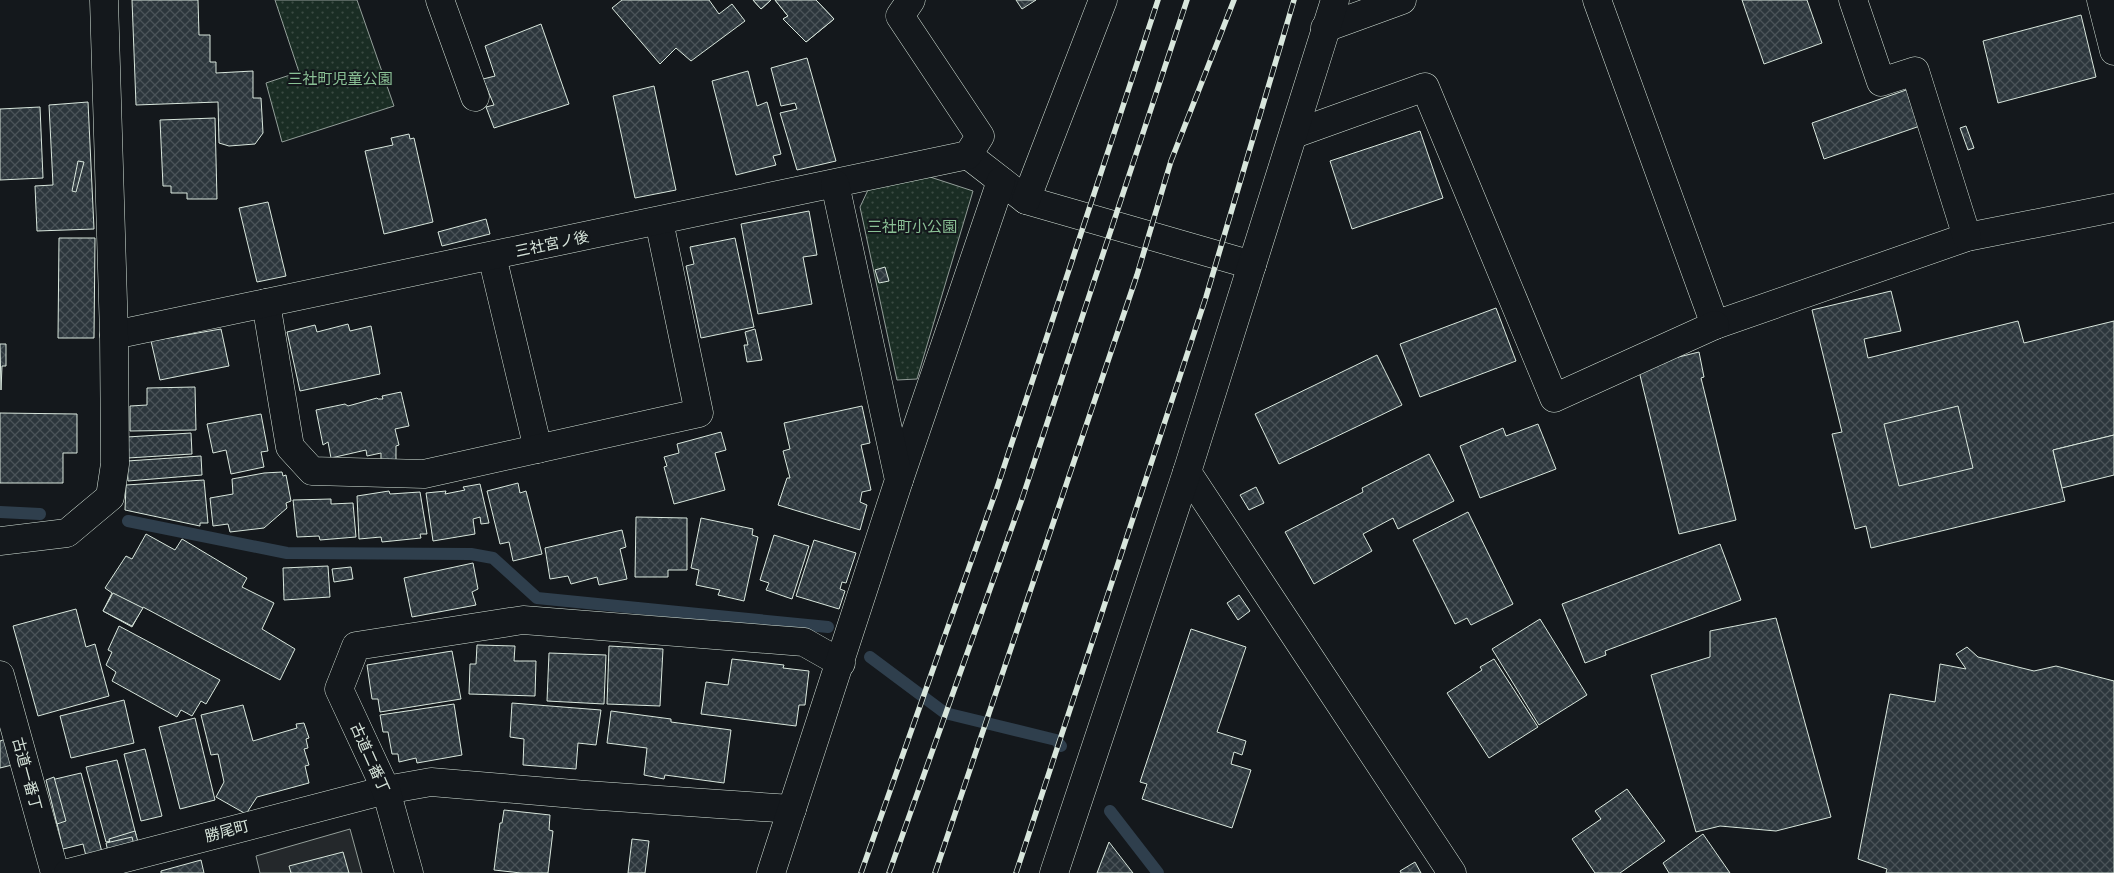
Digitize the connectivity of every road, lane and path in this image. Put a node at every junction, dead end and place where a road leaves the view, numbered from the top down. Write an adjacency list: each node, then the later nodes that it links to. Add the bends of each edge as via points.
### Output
1 (104, 0): 25 (street)
2 (440, 0): 12 (street)
3 (911, 0): 14 (street, via 900,16)
4 (1104, 0): 17 (street)
5 (1335, 0): 10 (street)
6 (1402, 0): 10 (street)
7 (1597, 0): 24 (street)
8 (1853, 0): 20 (street, via 1881,82 1915,71)
9 (2101, 0): 11 (street)
10 (1326, 28): 13 (street)
11 (2114, 51)
12 (475, 97)
13 (1294, 134): 22 (street); 24 (street, via 1425,87 1554,398)
14 (974, 146): 15 (street); 16 (street, 三社宮ノ後)
15 (1002, 181): 17 (street); 28 (street)
16 (835, 184): 19 (street, 三社宮ノ後); 28 (street)
17 (1026, 200): 22 (street)
18 (2114, 208): 20 (street)
19 (659, 221): 21 (street, 三社宮ノ後); 26 (street, via 699,413)
20 (1967, 237): 24 (street)
21 (492, 256): 23 (street, 三社宮ノ後); 26 (street)
22 (1252, 265): 27 (street)
23 (266, 303): 25 (street, 三社宮ノ後); 26 (street, via 290,447 312,471 424,474)
24 (1716, 325)
25 (114, 335): 29 (street, via 115,464 110,497 67,534)
26 (538, 449)
27 (1187, 472): 38 (street); 39 (street)
28 (899, 480): 30 (street)
29 (0, 541)
30 (841, 663): 32 (street, 古道二番丁, via 804,642 523,620 356,646 339,689); 33 (street)
31 (0, 675): 34 (street, 古道一番丁)
32 (386, 790): 33 (street, 勝尾町, via 431,782); 35 (street, 勝尾町); 36 (street, 古道二番丁)
33 (792, 809): 37 (street)
34 (55, 873)
35 (68, 873)
36 (409, 873)
37 (771, 873)
38 (1054, 873)
39 (1452, 873)

